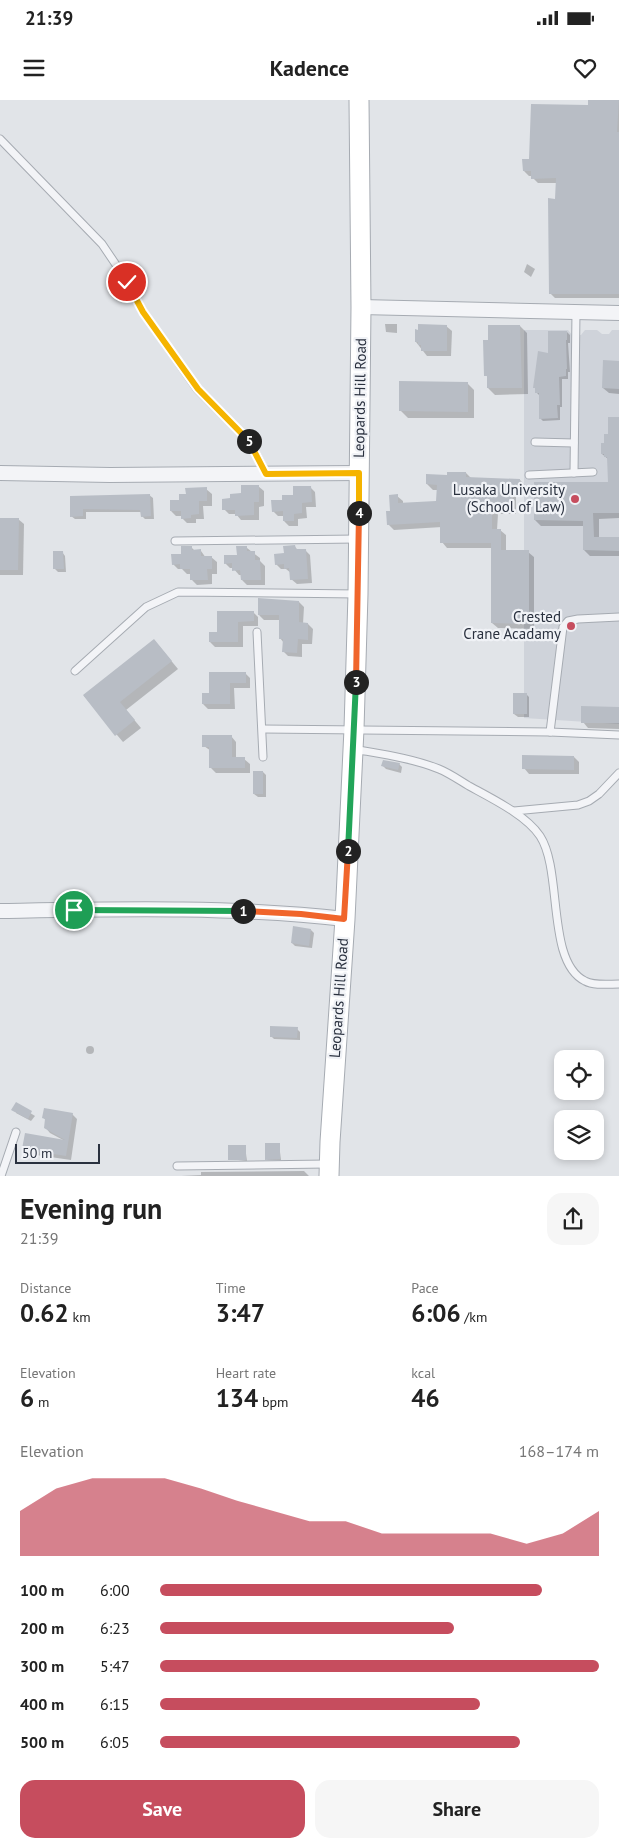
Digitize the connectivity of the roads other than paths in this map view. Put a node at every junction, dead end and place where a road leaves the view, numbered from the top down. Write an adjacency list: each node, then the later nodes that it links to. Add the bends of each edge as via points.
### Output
1 (359, 100): 3 (main road, Leopards Hill Road)
2 (0, 139): 12 (lane, via 102,244 143,312 192,382 250,442)
3 (361, 307): 4 (street); 10 (main road, Leopards Hill Road)
4 (576, 312): 5 (street); 7 (lane)
5 (619, 312)
6 (535, 442): 7 (lane)
7 (574, 443): 11 (lane)
8 (593, 472): 11 (lane)
9 (0, 473): 12 (street)
10 (359, 473): 12 (street); 14 (main road, Leopards Hill Road)
11 (574, 473): 13 (lane)
12 (266, 474)
13 (529, 475)
14 (359, 539): 15 (lane); 16 (main road, Leopards Hill Road)
15 (175, 541)
16 (358, 594): 19 (lane, via 178,592 146,607); 21 (main road, Leopards Hill Road)
17 (619, 617): 22 (lane, via 578,619 568,621 563,627)
18 (257, 632): 20 (lane)
19 (75, 671)
20 (262, 729): 21 (lane); 25 (lane)
21 (354, 729): 22 (lane); 24 (main road, Leopards Hill Road)
22 (550, 732): 23 (lane)
23 (619, 735)
24 (353, 749): 27 (lane, via 390,755 438,769); 29 (main road, Leopards Hill Road)
25 (263, 757)
26 (619, 773): 27 (lane, via 599,794 578,806)
27 (514, 811): 30 (lane, via 540,835 544,845 550,862 563,953 574,972 585,982)
28 (0, 911): 29 (street, via 220,910)
29 (344, 919): 33 (main road, Leopards Hill Road)
30 (619, 984)
31 (16, 1132): 34 (lane)
32 (177, 1166): 33 (lane)
33 (330, 1170)
34 (1, 1176)

